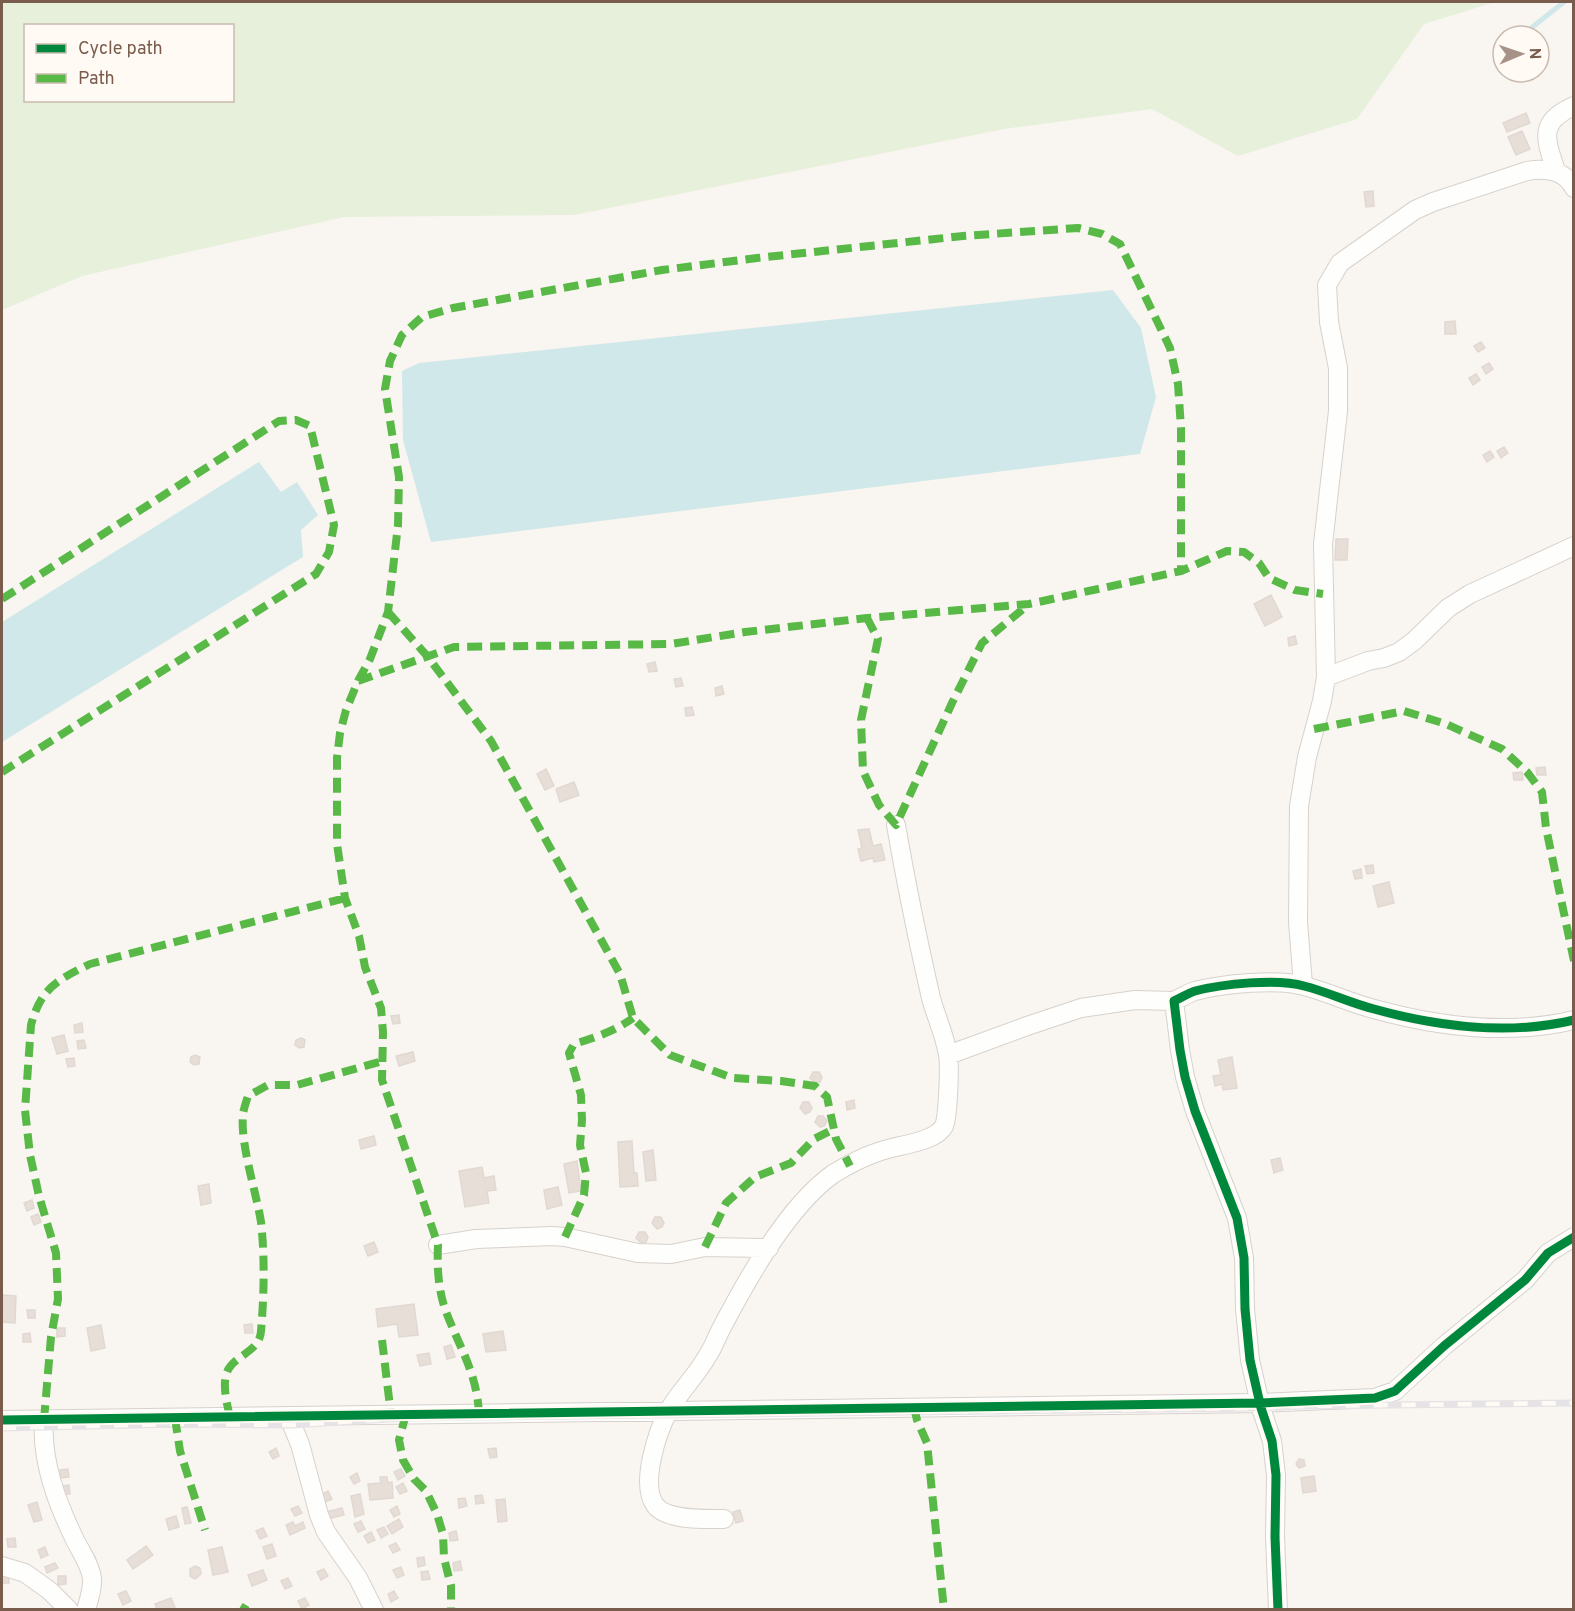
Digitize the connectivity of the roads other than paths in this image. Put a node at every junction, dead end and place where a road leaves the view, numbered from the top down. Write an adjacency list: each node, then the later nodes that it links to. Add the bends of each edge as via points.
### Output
1 (1574, 106): 2 (street, via 1558,112 1548,124 1545,138)
2 (1556, 171): 3 (street); 5 (street, via 1527,171 1433,201 1340,263 1327,285 1339,393 1323,544)
3 (1574, 188)
4 (1574, 546): 5 (street, via 1470,594 1448,608 1399,652)
5 (1326, 677): 7 (street, via 1299,806 1298,922)
6 (896, 825): 10 (street, via 908,896)
7 (1303, 985): 8 (street, via 1285,982 1220,987); 9 (street, via 1374,1009 1448,1025 1536,1028)
8 (1174, 1001): 10 (street, via 1134,1000 1081,1008); 14 (street, via 1179,1050 1195,1111 1237,1218 1244,1258 1250,1360)
9 (1574, 1020)
10 (948, 1055): 13 (street, via 948,1109 943,1127 933,1137 879,1151 834,1174 793,1213)
11 (1574, 1237): 14 (street, via 1548,1253 1525,1280 1395,1391 1375,1398)
12 (438, 1245): 13 (street, via 552,1236 638,1253 671,1254 705,1246)
13 (769, 1248): 15 (street, via 708,1356)
14 (1260, 1403): 15 (street); 24 (street, via 1272,1441 1276,1475)
15 (669, 1410): 16 (street); 19 (street, via 649,1472 649,1493 656,1507 668,1515)
16 (293, 1417): 18 (street); 23 (street, via 292,1425 326,1532 358,1578)
17 (2, 1420): 18 (street)
18 (44, 1420): 22 (street, via 53,1488 92,1578)
19 (724, 1519)
20 (2, 1566): 21 (street, via 25,1573)
21 (69, 1610)
22 (86, 1610)
23 (374, 1610)
24 (1278, 1610)

